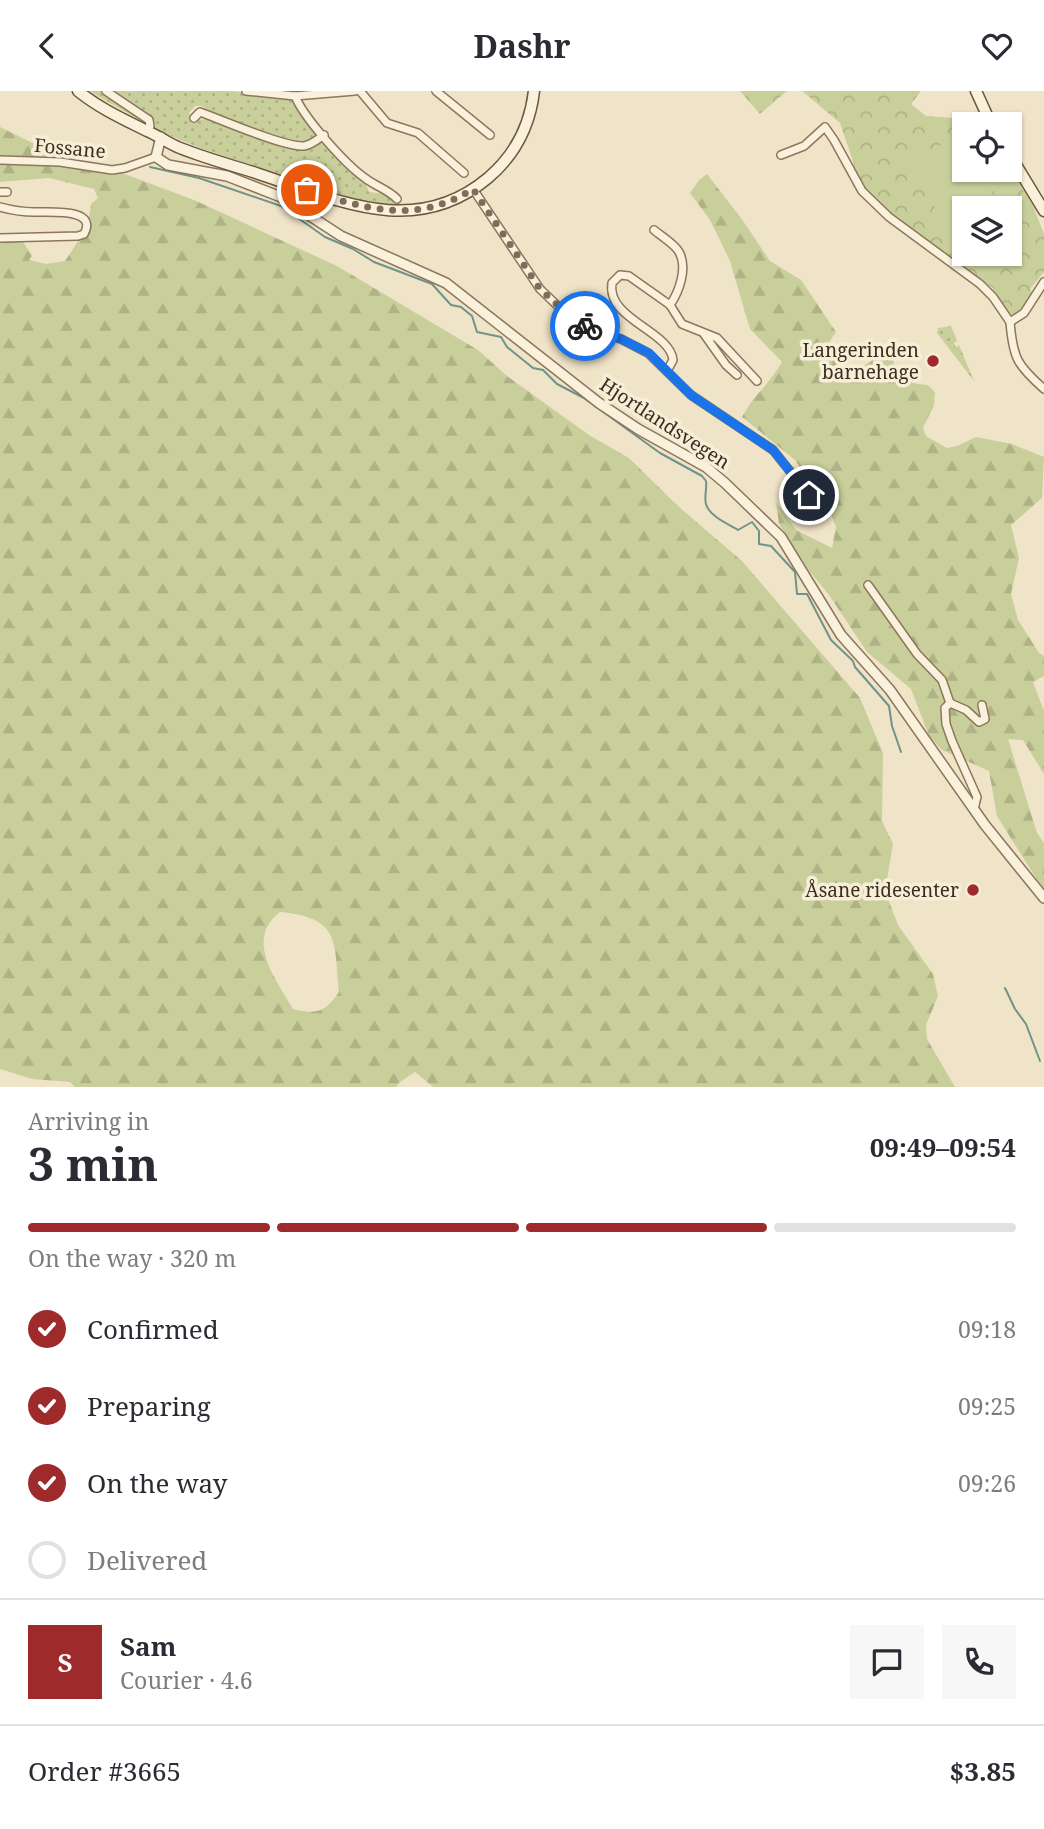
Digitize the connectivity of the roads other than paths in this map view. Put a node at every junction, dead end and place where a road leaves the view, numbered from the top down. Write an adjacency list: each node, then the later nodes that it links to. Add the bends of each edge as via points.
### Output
1 (78, 91): 15 (main road, via 110,113)
2 (106, 91): 12 (street, via 142,114)
3 (246, 91): 8 (street)
4 (357, 91): 9 (street); 19 (street, via 387,123 418,133)
5 (436, 91): 14 (street)
6 (534, 91): 21 (main road, via 518,144 498,170)
7 (976, 91): 10 (main road)
8 (279, 93): 9 (street)
9 (295, 96): 13 (street)
10 (986, 112)
11 (194, 118): 13 (street, via 200,112 301,146)
12 (150, 127)
13 (324, 135): 22 (street, via 363,177)
14 (490, 135)
15 (161, 137): 17 (street); 21 (main road, via 188,151 363,208 411,211 446,203)
16 (780, 155): 29 (street, via 804,146 825,127 867,197 980,283)
17 (156, 157): 18 (street, Fossane, via 112,170); 39 (street, Hjortlandsvegen, via 168,166 227,176 281,197 341,236 446,283 599,403 706,467 781,537 841,635 896,698)
18 (0, 160)
19 (464, 173)
20 (1022, 175): 24 (main road)
21 (473, 189): 31 (street, via 549,299 590,330 649,353)
22 (397, 199)
23 (0, 207): 26 (street, via 49,216 82,216 87,229 78,236)
24 (1044, 211)
25 (654, 230): 28 (street, via 679,251 682,263 678,293)
26 (0, 238)
27 (1044, 282): 29 (street, via 1024,313)
28 (670, 305): 30 (street, via 682,324); 31 (street, via 629,276 620,275 612,283 612,294 625,312 669,347 673,360)
29 (1010, 322): 34 (street, via 1016,358)
30 (704, 333): 32 (street); 33 (street, via 727,346)
31 (667, 371): 35 (street, via 691,395 773,450)
32 (737, 375)
33 (757, 381)
34 (1044, 389)
35 (809, 495)
36 (868, 585): 37 (street, Hjortlandsvegen, via 917,654 942,680)
37 (950, 703): 38 (street, via 979,722 985,719); 39 (street, Hjortlandsvegen, via 945,708 946,724 977,797)
38 (982, 705)
39 (974, 810): 40 (street, Hjortlandsvegen)
40 (1044, 898)

